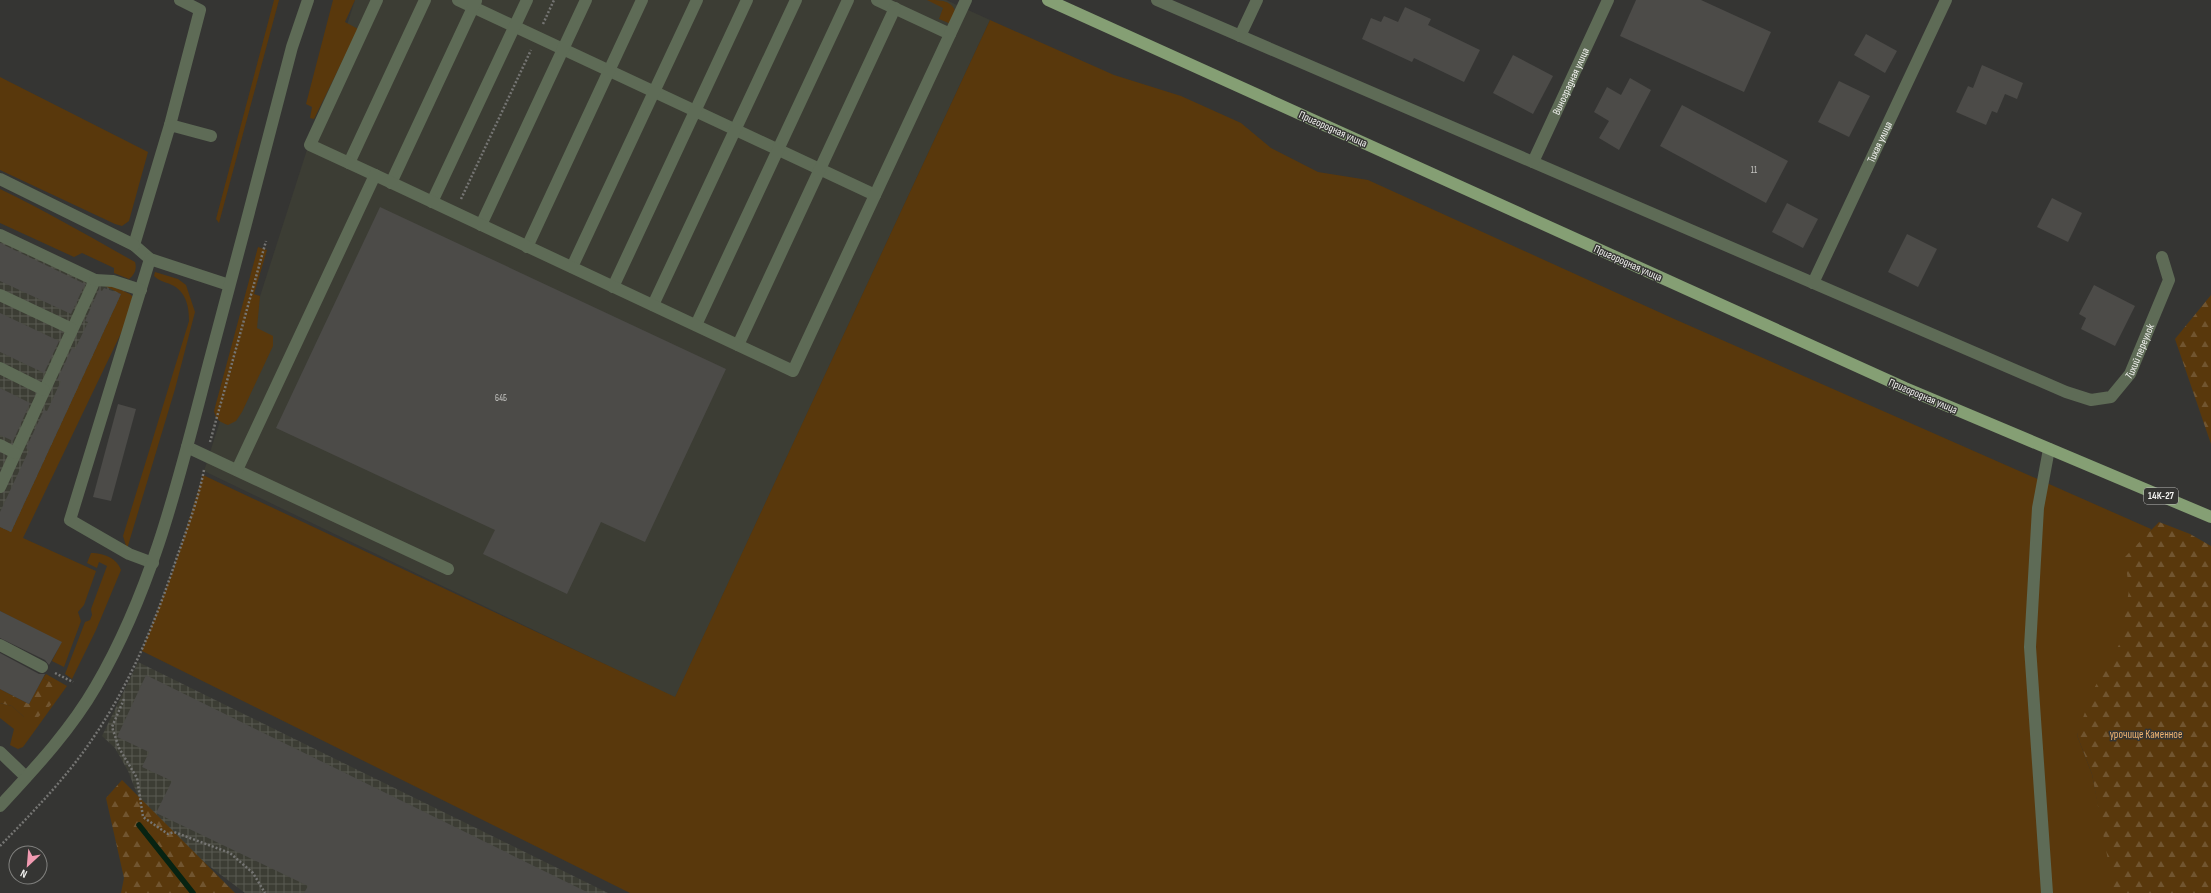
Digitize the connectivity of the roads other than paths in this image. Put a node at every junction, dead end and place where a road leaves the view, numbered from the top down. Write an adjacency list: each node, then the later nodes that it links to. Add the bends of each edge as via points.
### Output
1 (180, 0): 31 (street, via 200,10)
2 (300, 0): 26 (street)
3 (308, 0): 26 (street)
4 (378, 0): 36 (street, via 310,145)
5 (425, 0): 36 (street)
6 (458, 0): 21 (street)
7 (527, 0): 23 (street)
8 (586, 0): 27 (street)
9 (642, 0): 28 (street)
10 (697, 0): 29 (street)
11 (747, 0): 30 (street)
12 (796, 0): 32 (street)
13 (848, 0): 34 (street)
14 (877, 0): 22 (street)
15 (966, 0): 24 (street)
16 (1048, 0): 64 (main road, Пригородная улица, via 1891,382)
17 (1156, 0): 25 (street)
18 (1257, 0): 25 (street)
19 (1608, 0): 35 (street, Виноградная улица)
20 (1946, 0): 51 (street, Тихая улица)
21 (475, 4): 23 (street); 40 (street)
22 (895, 8): 24 (street); 37 (street)
23 (514, 26): 27 (street); 42 (street)
24 (950, 34): 41 (street)
25 (1240, 36): 35 (street)
26 (292, 47): 52 (street)
27 (563, 49): 28 (street); 43 (street)
28 (609, 71): 29 (street); 46 (street)
29 (654, 92): 30 (street); 49 (street)
30 (695, 111): 32 (street); 53 (street)
31 (170, 125): 33 (street); 45 (street)
32 (735, 130): 34 (street); 56 (street)
33 (211, 136)
34 (778, 149): 37 (street); 57 (street)
35 (1534, 162): 51 (street)
36 (348, 163): 38 (street)
37 (820, 169): 41 (street); 59 (street)
38 (375, 175): 40 (street); 66 (street)
39 (0, 179): 45 (street)
40 (391, 183): 42 (street)
41 (875, 194): 59 (street, via 793,371)
42 (432, 202): 43 (street)
43 (481, 225): 46 (street)
44 (0, 235): 50 (street)
45 (134, 245): 48 (street)
46 (527, 246): 49 (street)
47 (2162, 257): 51 (street, Тихий переулок, via 2168,280 2130,374 2111,397 2091,400 2066,392)
48 (150, 259): 52 (street); 54 (street)
49 (572, 267): 53 (street)
50 (95, 280): 54 (street, via 113,281); 58 (street)
51 (1814, 283)
52 (229, 285): 63 (street)
53 (613, 287): 56 (street)
54 (141, 290): 69 (street, via 70,520 130,554)
55 (0, 295): 58 (street)
56 (653, 305): 57 (street)
57 (696, 325): 59 (street)
58 (72, 329): 61 (street)
59 (738, 345)
60 (0, 368): 61 (street)
61 (44, 390): 65 (street)
62 (0, 445): 65 (street)
63 (187, 447): 66 (street); 69 (street)
64 (2049, 449): 68 (main road, Пригородная улица / 14К-27); 76 (street, via 2038,508 2030,647)
65 (16, 453): 67 (street)
66 (237, 470): 70 (street)
67 (0, 487)
68 (2211, 517)
69 (153, 563): 74 (street, via 136,605 96,686 65,734)
70 (448, 569)
71 (0, 644): 72 (street)
72 (42, 667)
73 (0, 752): 74 (street)
74 (26, 777): 75 (street)
75 (0, 806)
76 (2047, 893)

